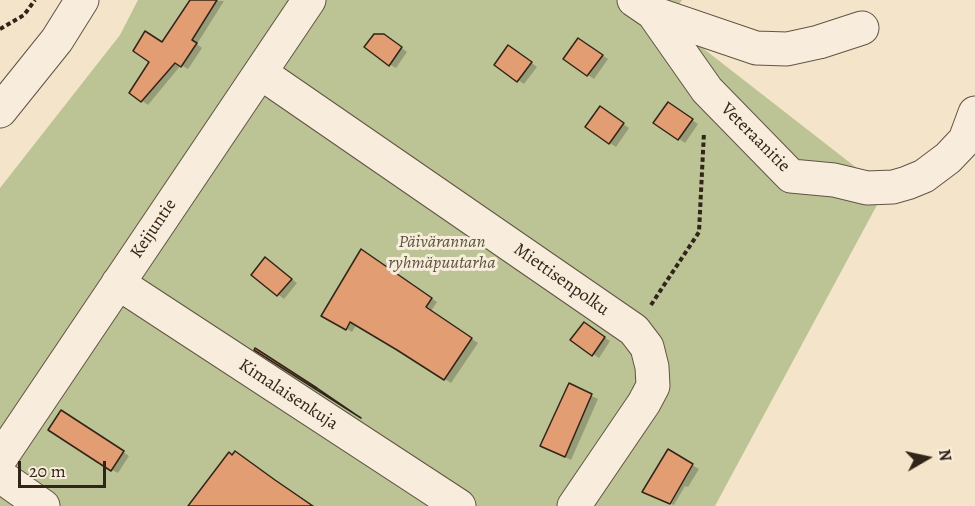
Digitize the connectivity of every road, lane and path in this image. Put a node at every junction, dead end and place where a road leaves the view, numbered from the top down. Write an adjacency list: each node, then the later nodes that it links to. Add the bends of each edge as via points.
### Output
1 (35, 0): 6 (path, via 24,15)
2 (82, 0): 9 (street, via 57,40)
3 (309, 0): 7 (street, Keijuntie)
4 (643, 7): 5 (street, Veteraanitie, via 756,48 787,49); 8 (street, Veteraanitie)
5 (862, 28)
6 (0, 29)
7 (261, 73): 11 (street, Keijuntie); 12 (street, Miettisenpolku)
8 (707, 90): 10 (street, Veteraanitie, via 791,176 867,188 893,187 924,177 965,140); 12 (path, via 699,232)
9 (0, 111)
10 (975, 113)
11 (118, 283): 13 (street, Keijuntie); 16 (street, Kimalaisenkuja)
12 (634, 330): 17 (street, Miettisenpolku, via 647,347 653,386)
13 (0, 459)
14 (0, 476): 15 (street)
15 (43, 506)
16 (459, 506)
17 (574, 506)

